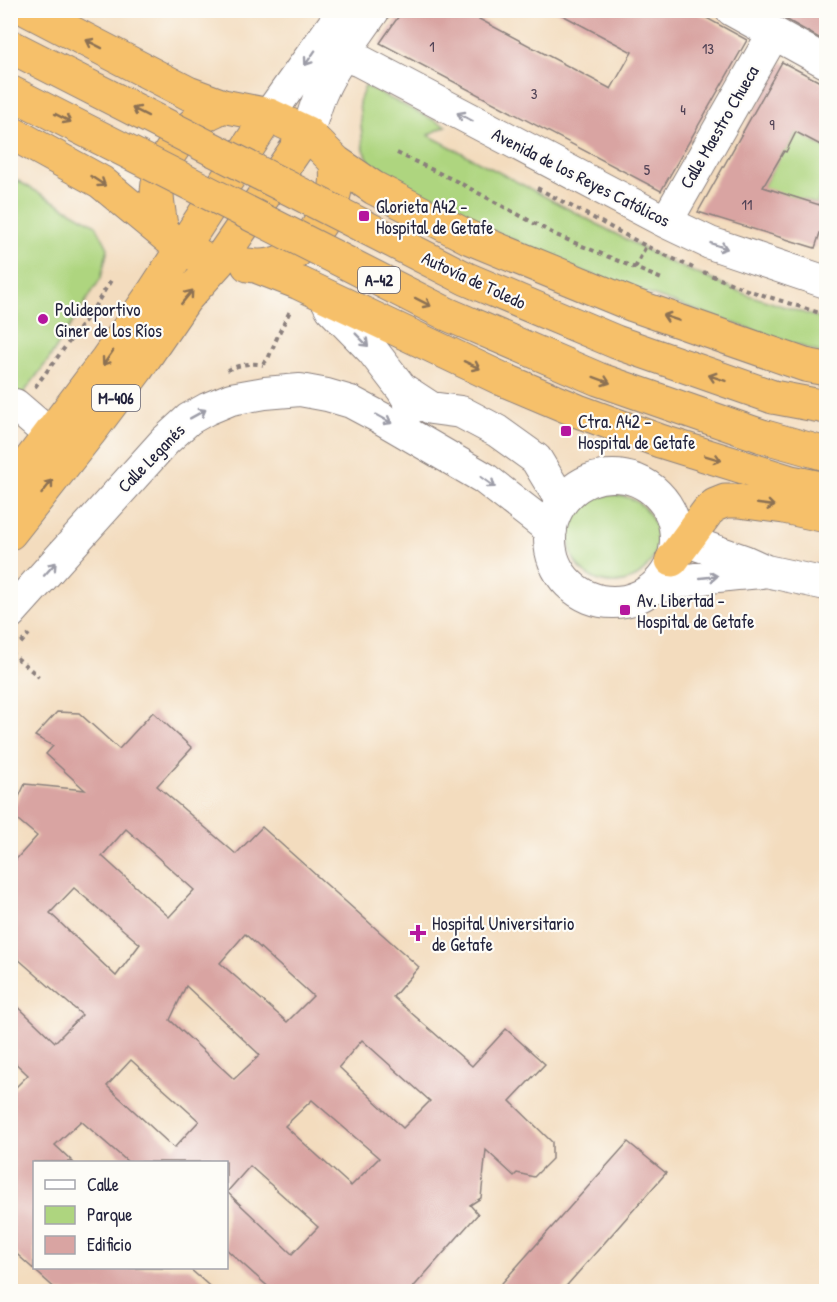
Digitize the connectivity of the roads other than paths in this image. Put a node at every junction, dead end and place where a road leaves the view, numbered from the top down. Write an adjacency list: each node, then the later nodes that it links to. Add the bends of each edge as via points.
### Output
1 (28, 10): 10 (highway, one-way to 1, via 188,93)
2 (344, 10): 11 (street, one-way to 11)
3 (374, 10): 7 (street)
4 (732, 10): 5 (street)
5 (764, 23): 8 (street); 15 (street, Calle Maestro Chueca)
6 (10, 46): 24 (highway, Autovía de Toledo / A-42, one-way to 6, bridge, via 773,397 616,342 467,279)
7 (343, 55): 13 (street, via 323,88); 15 (street, Avenida de los Reyes Católicos, one-way to 7)
8 (826, 62)
9 (10, 92): 27 (highway, A-42, one-way to 27, bridge, via 447,315 598,379)
10 (223, 106): 11 (highway); 16 (highway, via 192,125 166,161 157,194)
11 (269, 116): 13 (highway); 16 (highway, M-406)
12 (10, 132): 16 (highway, one-way to 16, via 101,182)
13 (307, 132): 14 (highway); 17 (highway, M-406)
14 (336, 162): 18 (highway, via 336,186 318,228 302,247 280,262); 21 (highway, one-way to 14, via 633,304 470,238 383,194)
15 (666, 222): 19 (street, Avenida de los Reyes Católicos, one-way to 19, via 710,243)
16 (172, 240): 17 (highway); 25 (highway, M-406, one-way to 25, via 153,292)
17 (219, 261): 18 (highway); 32 (highway, M-406, one-way to 17, via 89,434 185,299)
18 (258, 267): 20 (highway, via 299,283)
19 (826, 282)
20 (309, 300): 22 (street, one-way to 22, via 331,308 372,350); 29 (highway, one-way to 29, via 660,441)
21 (826, 369)
22 (402, 389): 26 (street); 30 (street, via 431,408 461,412 497,431 536,459)
23 (22, 400): 25 (street)
24 (826, 407)
25 (50, 435): 28 (highway, M-406)
26 (438, 451): 30 (street, Calle Leganés, one-way to 30); 37 (street, Calle Leganés, one-way to 26, via 165,441 189,419 231,399 300,390 327,395 381,417)
27 (826, 454)
28 (10, 487)
29 (826, 489)
30 (557, 516): 33 (street, via 568,495 581,485 597,478 630,478 653,490 664,502 672,517); 36 (street, via 550,538 553,556 570,585 599,601 616,602)
31 (826, 516): 33 (highway, one-way to 31, via 708,511 725,501)
32 (10, 533)
33 (678, 546): 34 (street, via 744,561); 36 (street, via 666,573)
34 (765, 572): 35 (street); 36 (street, one-way to 34, via 703,577)
35 (826, 584)
36 (653, 588)
37 (23, 620)

